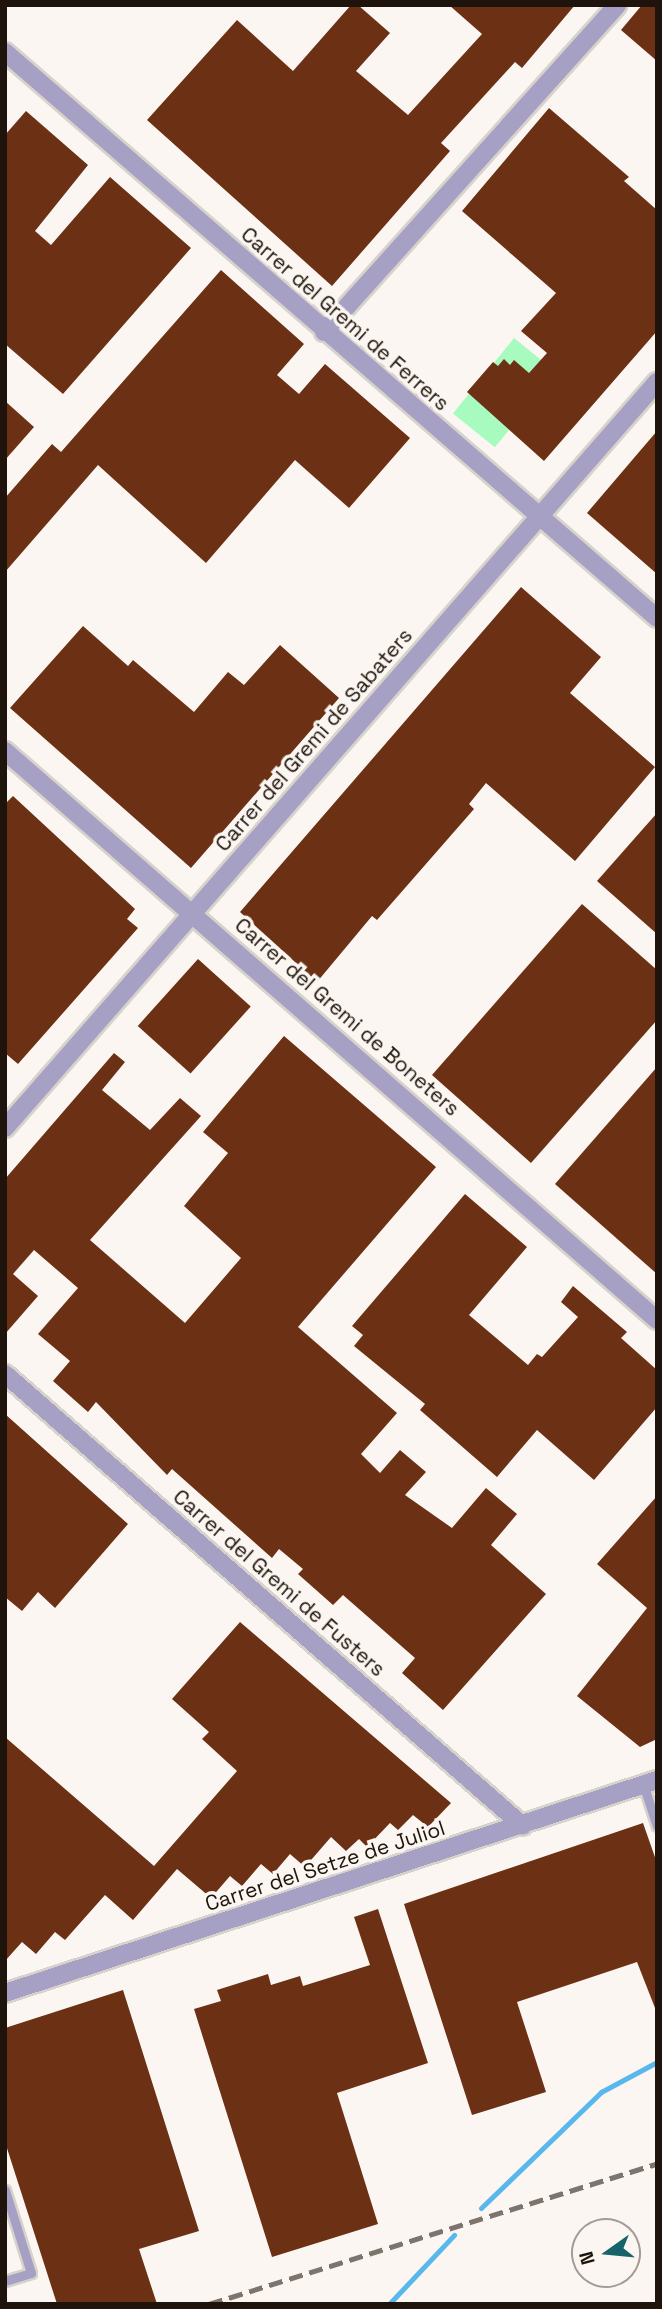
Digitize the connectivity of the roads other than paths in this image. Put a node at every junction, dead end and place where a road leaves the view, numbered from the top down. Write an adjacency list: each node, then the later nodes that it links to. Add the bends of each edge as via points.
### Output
1 (617, 5): 3 (street)
2 (5, 52): 3 (street, Carrer del Gremi de Ferrers)
3 (324, 332): 5 (street, Carrer del Gremi de Ferrers)
4 (657, 382): 5 (street, Carrer del Gremi de Sabaters)
5 (540, 516): 6 (street, Carrer del Gremi de Ferrers); 8 (street, Carrer del Gremi de Sabaters)
6 (657, 618)
7 (5, 751): 8 (street, Carrer del Gremi de Boneters)
8 (193, 913): 9 (street, Carrer del Gremi de Sabaters); 10 (street, Carrer del Gremi de Boneters)
9 (5, 1128)
10 (657, 1320)
11 (5, 1374): 13 (street, Carrer del Gremi de Fusters)
12 (650, 1782): 13 (street, Carrer del Setze de Juliol); 14 (lane)
13 (523, 1826): 15 (street, Carrer del Setze de Juliol)
14 (657, 1826)
15 (5, 1993)
16 (5, 2190): 17 (lane, via 31,2273)
17 (5, 2281)

